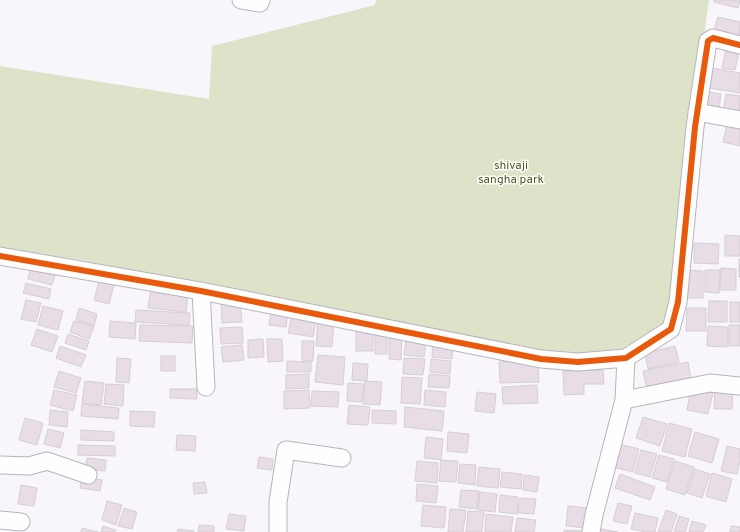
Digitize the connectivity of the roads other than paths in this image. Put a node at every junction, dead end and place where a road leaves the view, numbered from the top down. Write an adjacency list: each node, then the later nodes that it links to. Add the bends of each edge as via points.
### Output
1 (241, 0): 2 (street, via 260,3)
2 (261, 0)
3 (740, 45): 4 (street, via 713,38 708,40)
4 (697, 112): 5 (street); 8 (street, via 678,302 671,329)
5 (740, 120)
6 (0, 256): 7 (street)
7 (201, 291): 8 (street, via 541,359 578,362); 10 (street)
8 (626, 358): 11 (street)
9 (740, 386): 11 (street, via 710,383)
10 (206, 387)
11 (624, 400): 18 (street)
12 (342, 458): 17 (street, via 286,450 278,502)
13 (0, 465): 14 (street, via 29,466 47,461)
14 (88, 475)
15 (0, 520): 16 (street)
16 (21, 522)
17 (278, 532)
18 (591, 532)

